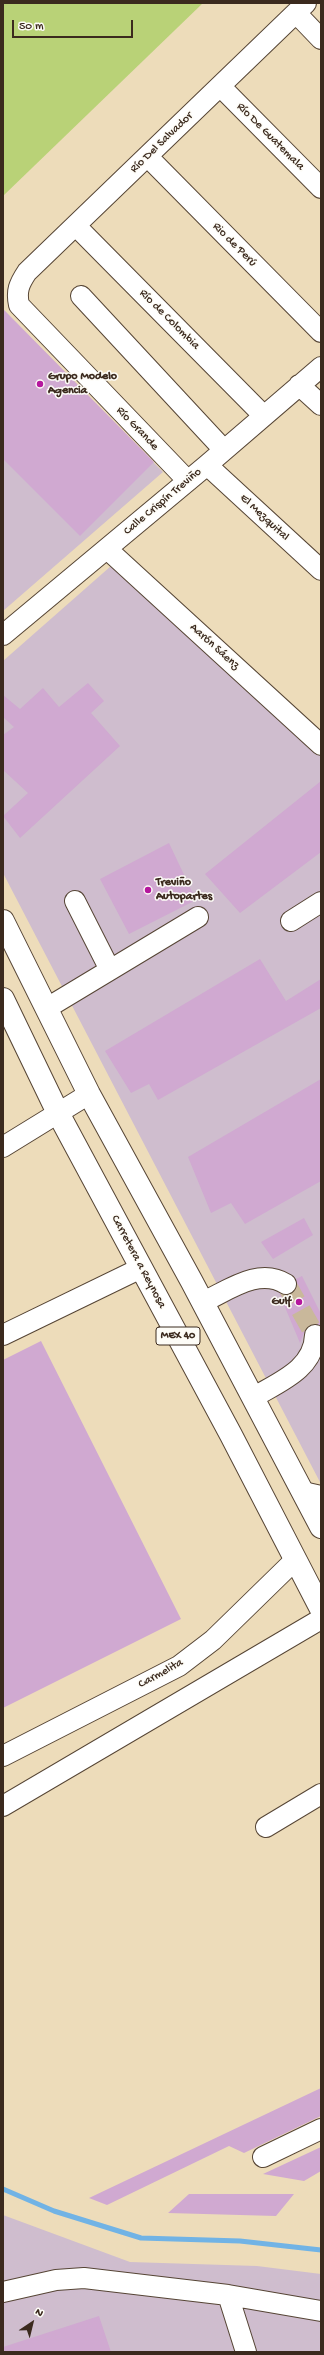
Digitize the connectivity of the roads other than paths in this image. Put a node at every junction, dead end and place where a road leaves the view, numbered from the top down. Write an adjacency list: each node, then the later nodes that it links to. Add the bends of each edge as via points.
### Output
1 (301, 8): 2 (street); 3 (street, Río Del Salvador)
2 (321, 39)
3 (220, 86): 4 (street, Río Del Salvador); 5 (street, Río De Guatemala)
4 (148, 157): 6 (street, Río Del Salvador); 9 (street, Rio de Perú)
5 (321, 188)
6 (76, 226): 7 (street, Río Del Salvador, via 27,272); 13 (street, Río de Colombia)
7 (19, 284): 16 (street, Río Grande, via 16,294 19,305)
8 (81, 296): 14 (street)
9 (321, 332)
10 (321, 367): 11 (street, Calle Crispín Treviño)
11 (299, 385): 12 (street); 13 (street, Calle Crispín Treviño)
12 (321, 405)
13 (263, 415): 14 (street, Calle Crispín Treviño)
14 (224, 450): 15 (street, Calle Crispín Treviño)
15 (207, 465): 16 (street, Calle Crispín Treviño); 18 (street, El Mezquital)
16 (188, 481): 17 (street, Calle Crispín Treviño)
17 (107, 549): 19 (street, Calle Crispín Treviño); 20 (street, Aarón Sáenz)
18 (321, 570)
19 (3, 635)
20 (321, 745)
21 (75, 901): 26 (street)
22 (321, 902): 25 (street)
23 (198, 917): 26 (street)
24 (3, 921): 28 (main road, MEX 40)
25 (291, 921)
26 (110, 970): 28 (street)
27 (3, 999): 30 (main road, Carretera a Reynosa / MEX 40)
28 (47, 1008): 29 (main road, MEX 40)
29 (89, 1094): 30 (street); 34 (main road, MEX 40)
30 (58, 1113): 31 (street); 32 (main road, Carretera a Reynosa / MEX 40)
31 (3, 1146)
32 (141, 1268): 35 (street); 40 (main road, Carretera a Reynosa / MEX 40)
33 (286, 1284): 34 (street, via 266,1277 253,1279)
34 (203, 1302): 37 (main road, MEX 40)
35 (3, 1334)
36 (315, 1335): 37 (street, via 314,1346 308,1360 295,1372)
37 (254, 1397): 38 (main road, MEX 40)
38 (312, 1494): 39 (main road, MEX 40)
39 (321, 1527)
40 (295, 1560): 41 (main road, Carretera a Reynosa / MEX 40); 43 (street, Carmelita, via 213,1640 179,1666)
41 (321, 1609)
42 (321, 1619): 45 (street)
43 (3, 1756)
44 (321, 1794): 46 (street)
45 (3, 1806)
46 (266, 1827)
47 (321, 2129): 48 (street)
48 (263, 2157)
49 (3, 2292): 50 (street, via 56,2280 84,2278)
50 (228, 2295): 51 (street); 52 (street)
51 (321, 2311)
52 (246, 2352)

